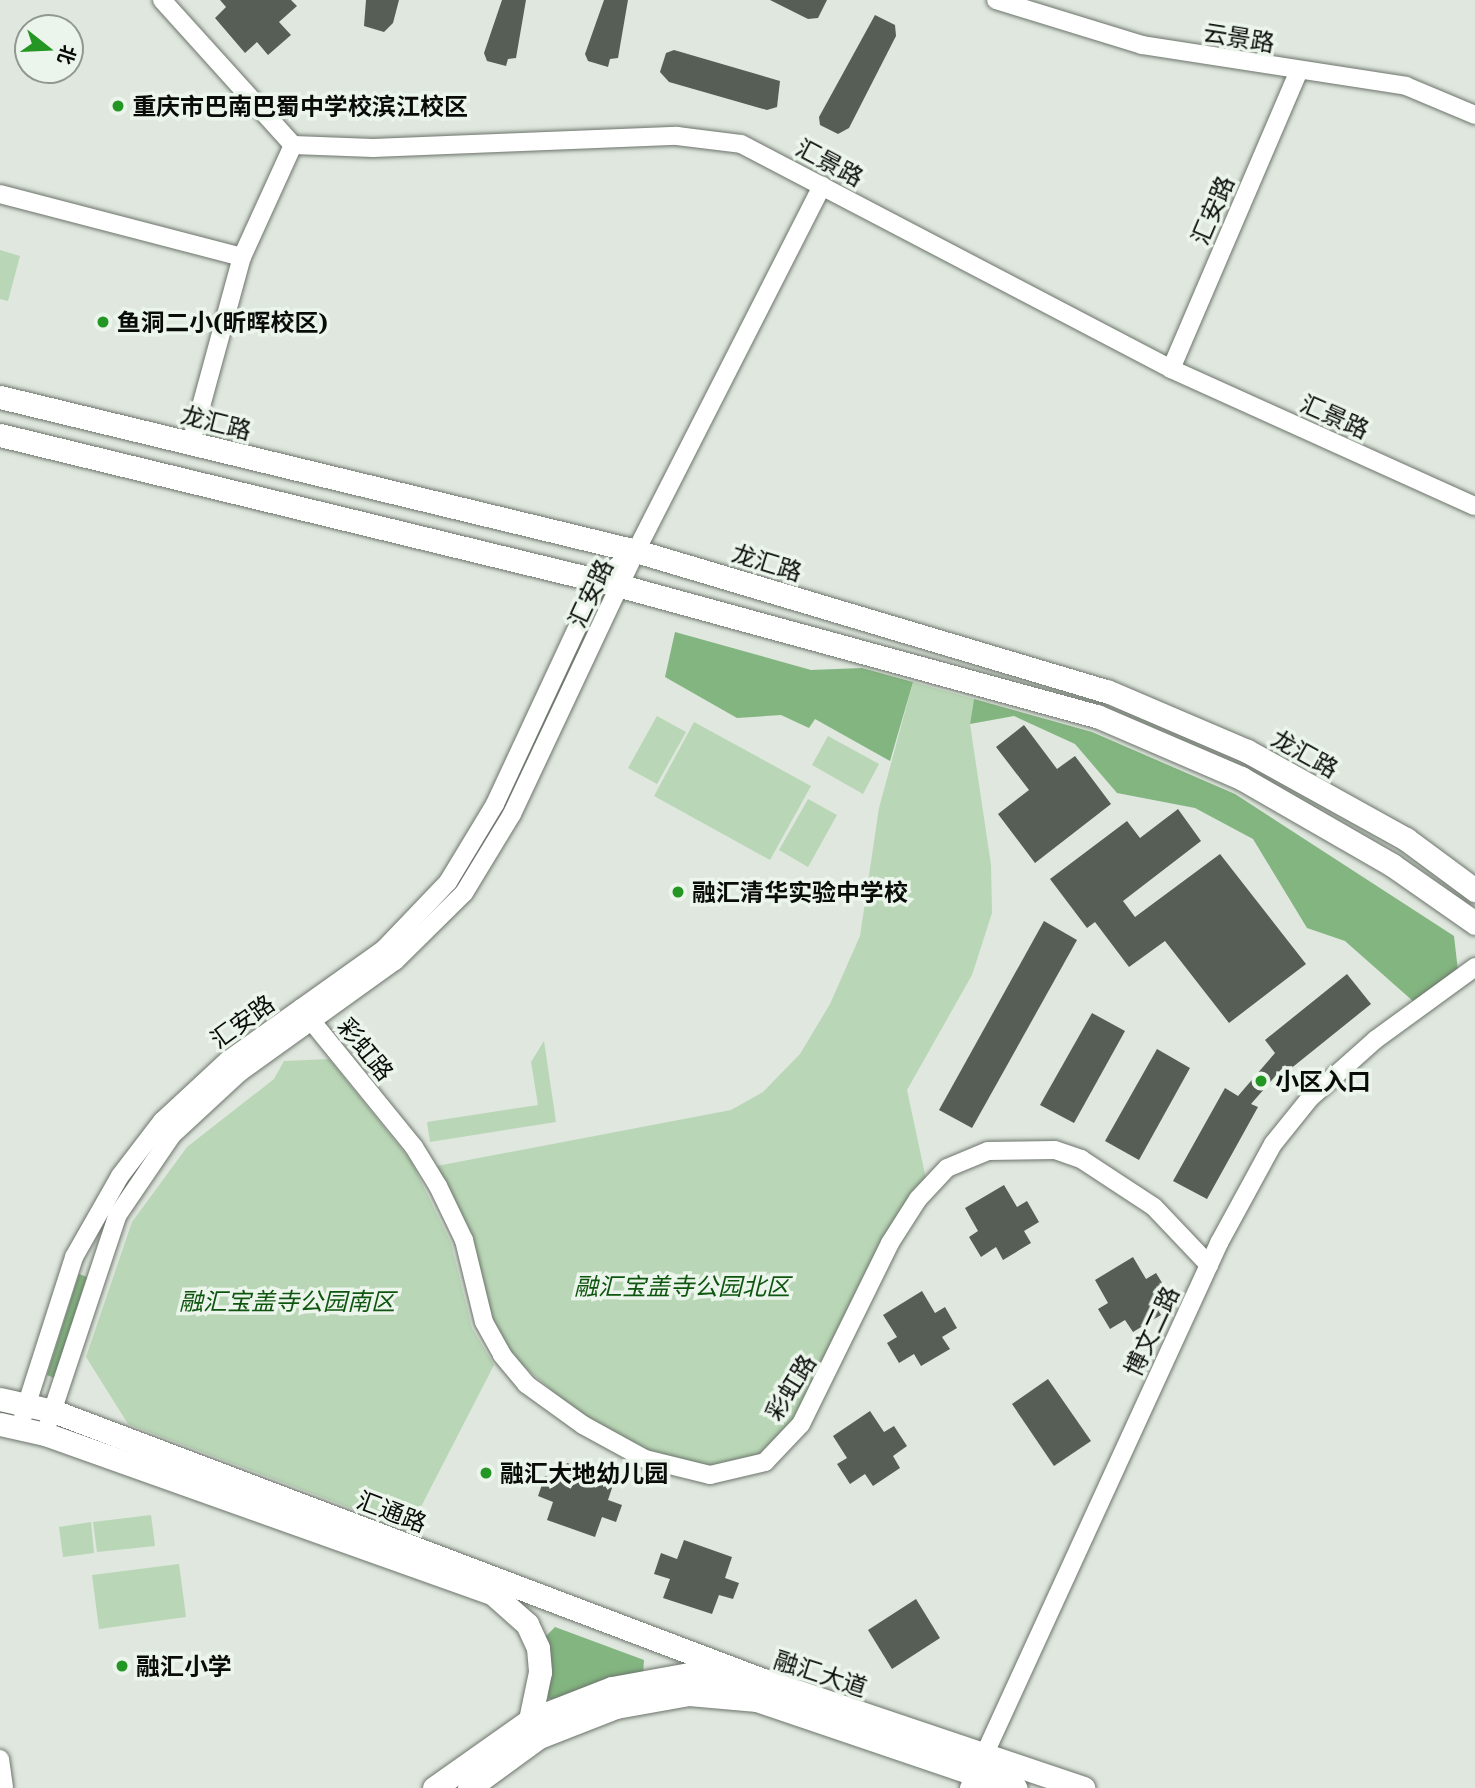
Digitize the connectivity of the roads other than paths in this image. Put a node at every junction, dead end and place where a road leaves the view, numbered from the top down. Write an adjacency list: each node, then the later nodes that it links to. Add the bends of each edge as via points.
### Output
1 (162, 0): 5 (street)
2 (996, 0): 3 (street, 云景路, via 1142,46)
3 (1299, 71): 4 (street, 云景路, via 1406,86); 9 (street, 汇安路)
4 (1475, 115)
5 (293, 145): 6 (street, 汇景路, via 373,148 698,136 741,144); 8 (street)
6 (822, 186): 9 (street, 汇景路); 14 (street, 汇安路)
7 (0, 194): 8 (street)
8 (242, 257): 12 (street)
9 (1171, 369): 13 (street, 汇景路)
10 (0, 397): 12 (main road, 龙汇路)
11 (0, 435): 15 (main road)
12 (191, 443): 14 (main road, 龙汇路)
13 (1475, 506)
14 (636, 551): 15 (street, 汇安路); 16 (main road, 龙汇路, via 1107,691 1247,751 1406,839)
15 (610, 584): 17 (main road, via 1097,716 1241,778 1392,864); 19 (street, 汇安路, via 495,804 448,882 384,949)
16 (1475, 890)
17 (1475, 923)
18 (1475, 967): 20 (street, 博文二路, via 1394,1024 1310,1098 1273,1144)
19 (306, 1014): 20 (street, 彩虹路, via 414,1147 438,1186 464,1240 484,1322 502,1355 535,1391 645,1459 710,1475 765,1462 801,1424 890,1244 918,1199 947,1168 988,1151 1055,1150 1082,1159 1154,1207); 22 (street, 汇安路, via 228,1060 162,1121 120,1176 74,1257); 23 (street, 汇安路, via 172,1135 134,1187 110,1237)
20 (1209, 1265): 29 (street, 博文二路)
21 (0, 1399): 22 (main road, 汇通路)
22 (26, 1405): 23 (main road, 汇通路); 24 (street, 汇安路)
23 (53, 1410): 25 (street, 汇安路); 26 (main road, 汇通路)
24 (10, 1426): 25 (main road, 汇通路)
25 (45, 1434): 27 (main road, 汇通路, via 492,1593 527,1624 538,1648 538,1696)
26 (763, 1680): 27 (main road, 融汇大道, via 689,1674 612,1688); 29 (main road, 融汇大道)
27 (530, 1720): 31 (main road, 融汇大道)
28 (0, 1759): 30 (street)
29 (976, 1773): 32 (main road, 融汇大道, via 757,1700 689,1694 616,1707 539,1737); 33 (main road, 融汇大道); 34 (main road, 融汇大道)
30 (4, 1788)
31 (434, 1788)
32 (469, 1788)
33 (1015, 1788)
34 (1083, 1788)

